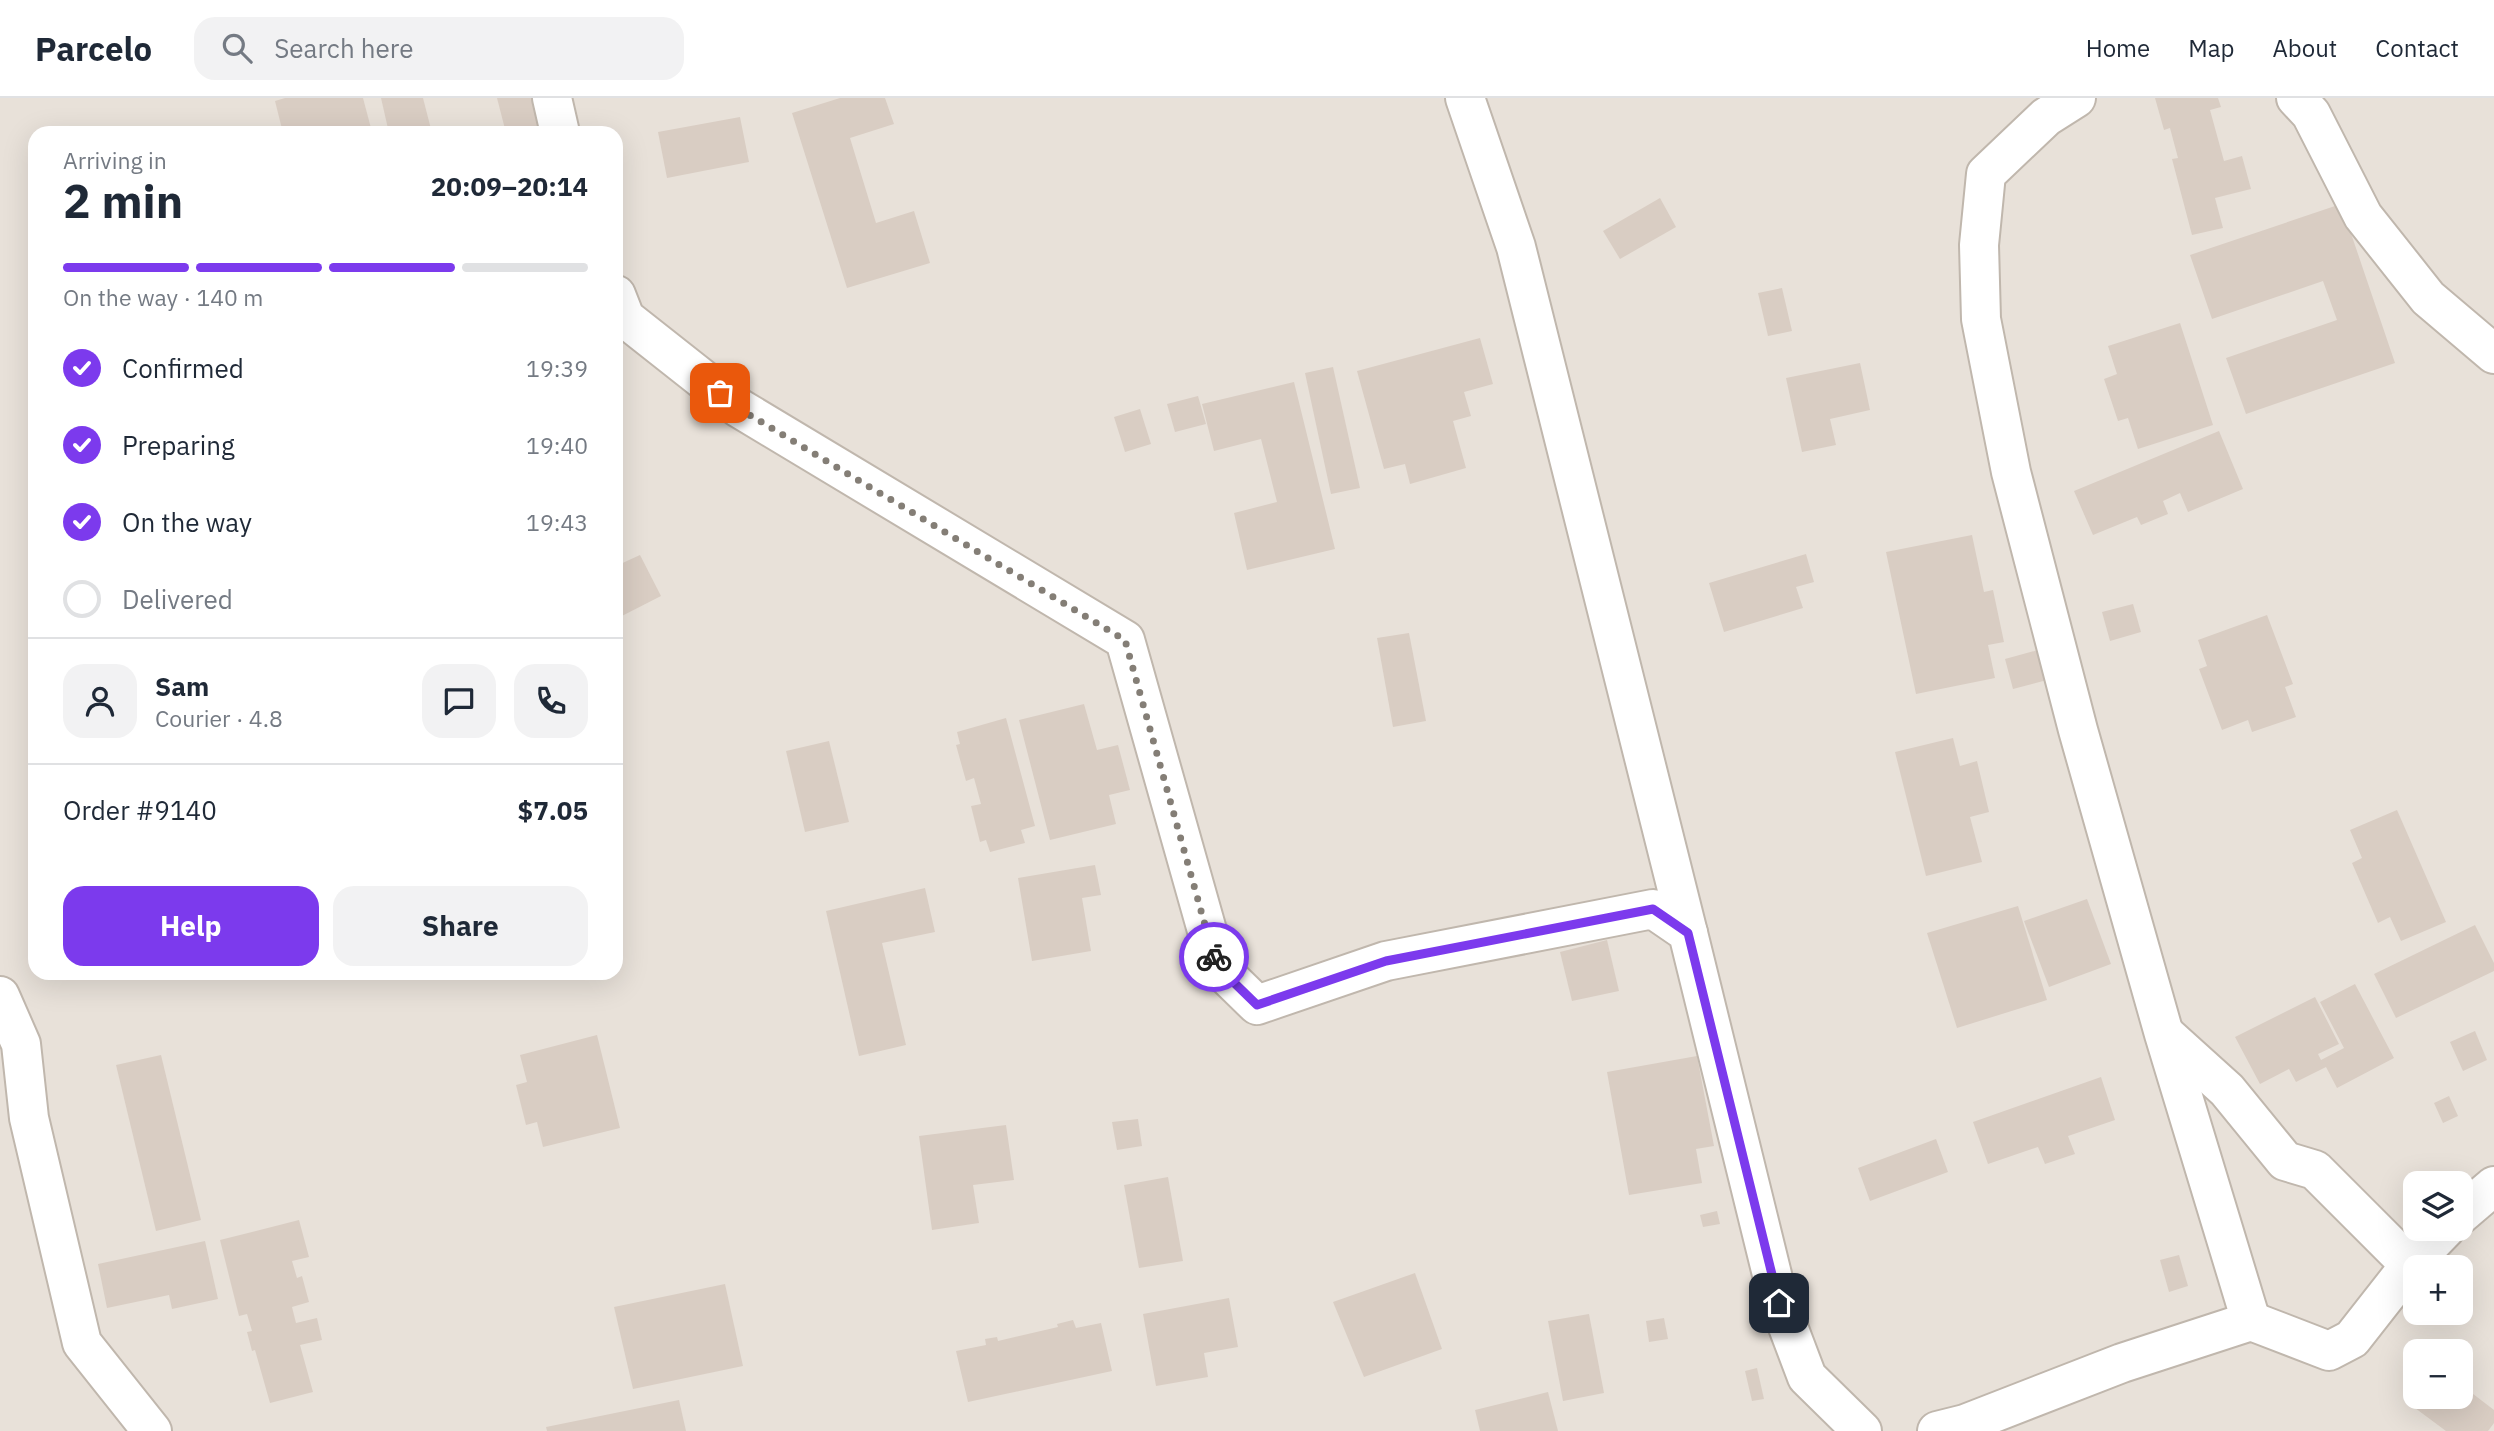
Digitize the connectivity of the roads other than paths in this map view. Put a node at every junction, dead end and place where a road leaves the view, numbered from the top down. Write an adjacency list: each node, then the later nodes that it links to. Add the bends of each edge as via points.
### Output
1 (552, 98): 5 (street)
2 (1465, 98): 8 (street, via 1516,247)
3 (2076, 98): 10 (street, via 2046,117 1986,174 1979,245 1981,319 2011,472)
4 (2296, 98): 7 (street, via 2311,114 2363,216 2428,298)
5 (559, 126)
6 (623, 313): 8 (street, via 738,408 1125,640 1217,966 1257,1005 1386,961 1653,909)
7 (2494, 354)
8 (1688, 933): 19 (street, via 1779,1303 1807,1377)
9 (0, 996): 18 (street, via 21,1044 29,1118 82,1343)
10 (2164, 1034): 15 (street, via 2227,1090 2285,1161 2315,1170); 17 (street)
11 (2494, 1186): 12 (street)
12 (2473, 1204)
13 (2433, 1241): 14 (street)
14 (2420, 1255)
15 (2403, 1258)
16 (2403, 1274): 17 (street, via 2352,1339 2329,1351)
17 (2251, 1321): 20 (street)
18 (152, 1431)
19 (1862, 1431)
20 (1937, 1431)

